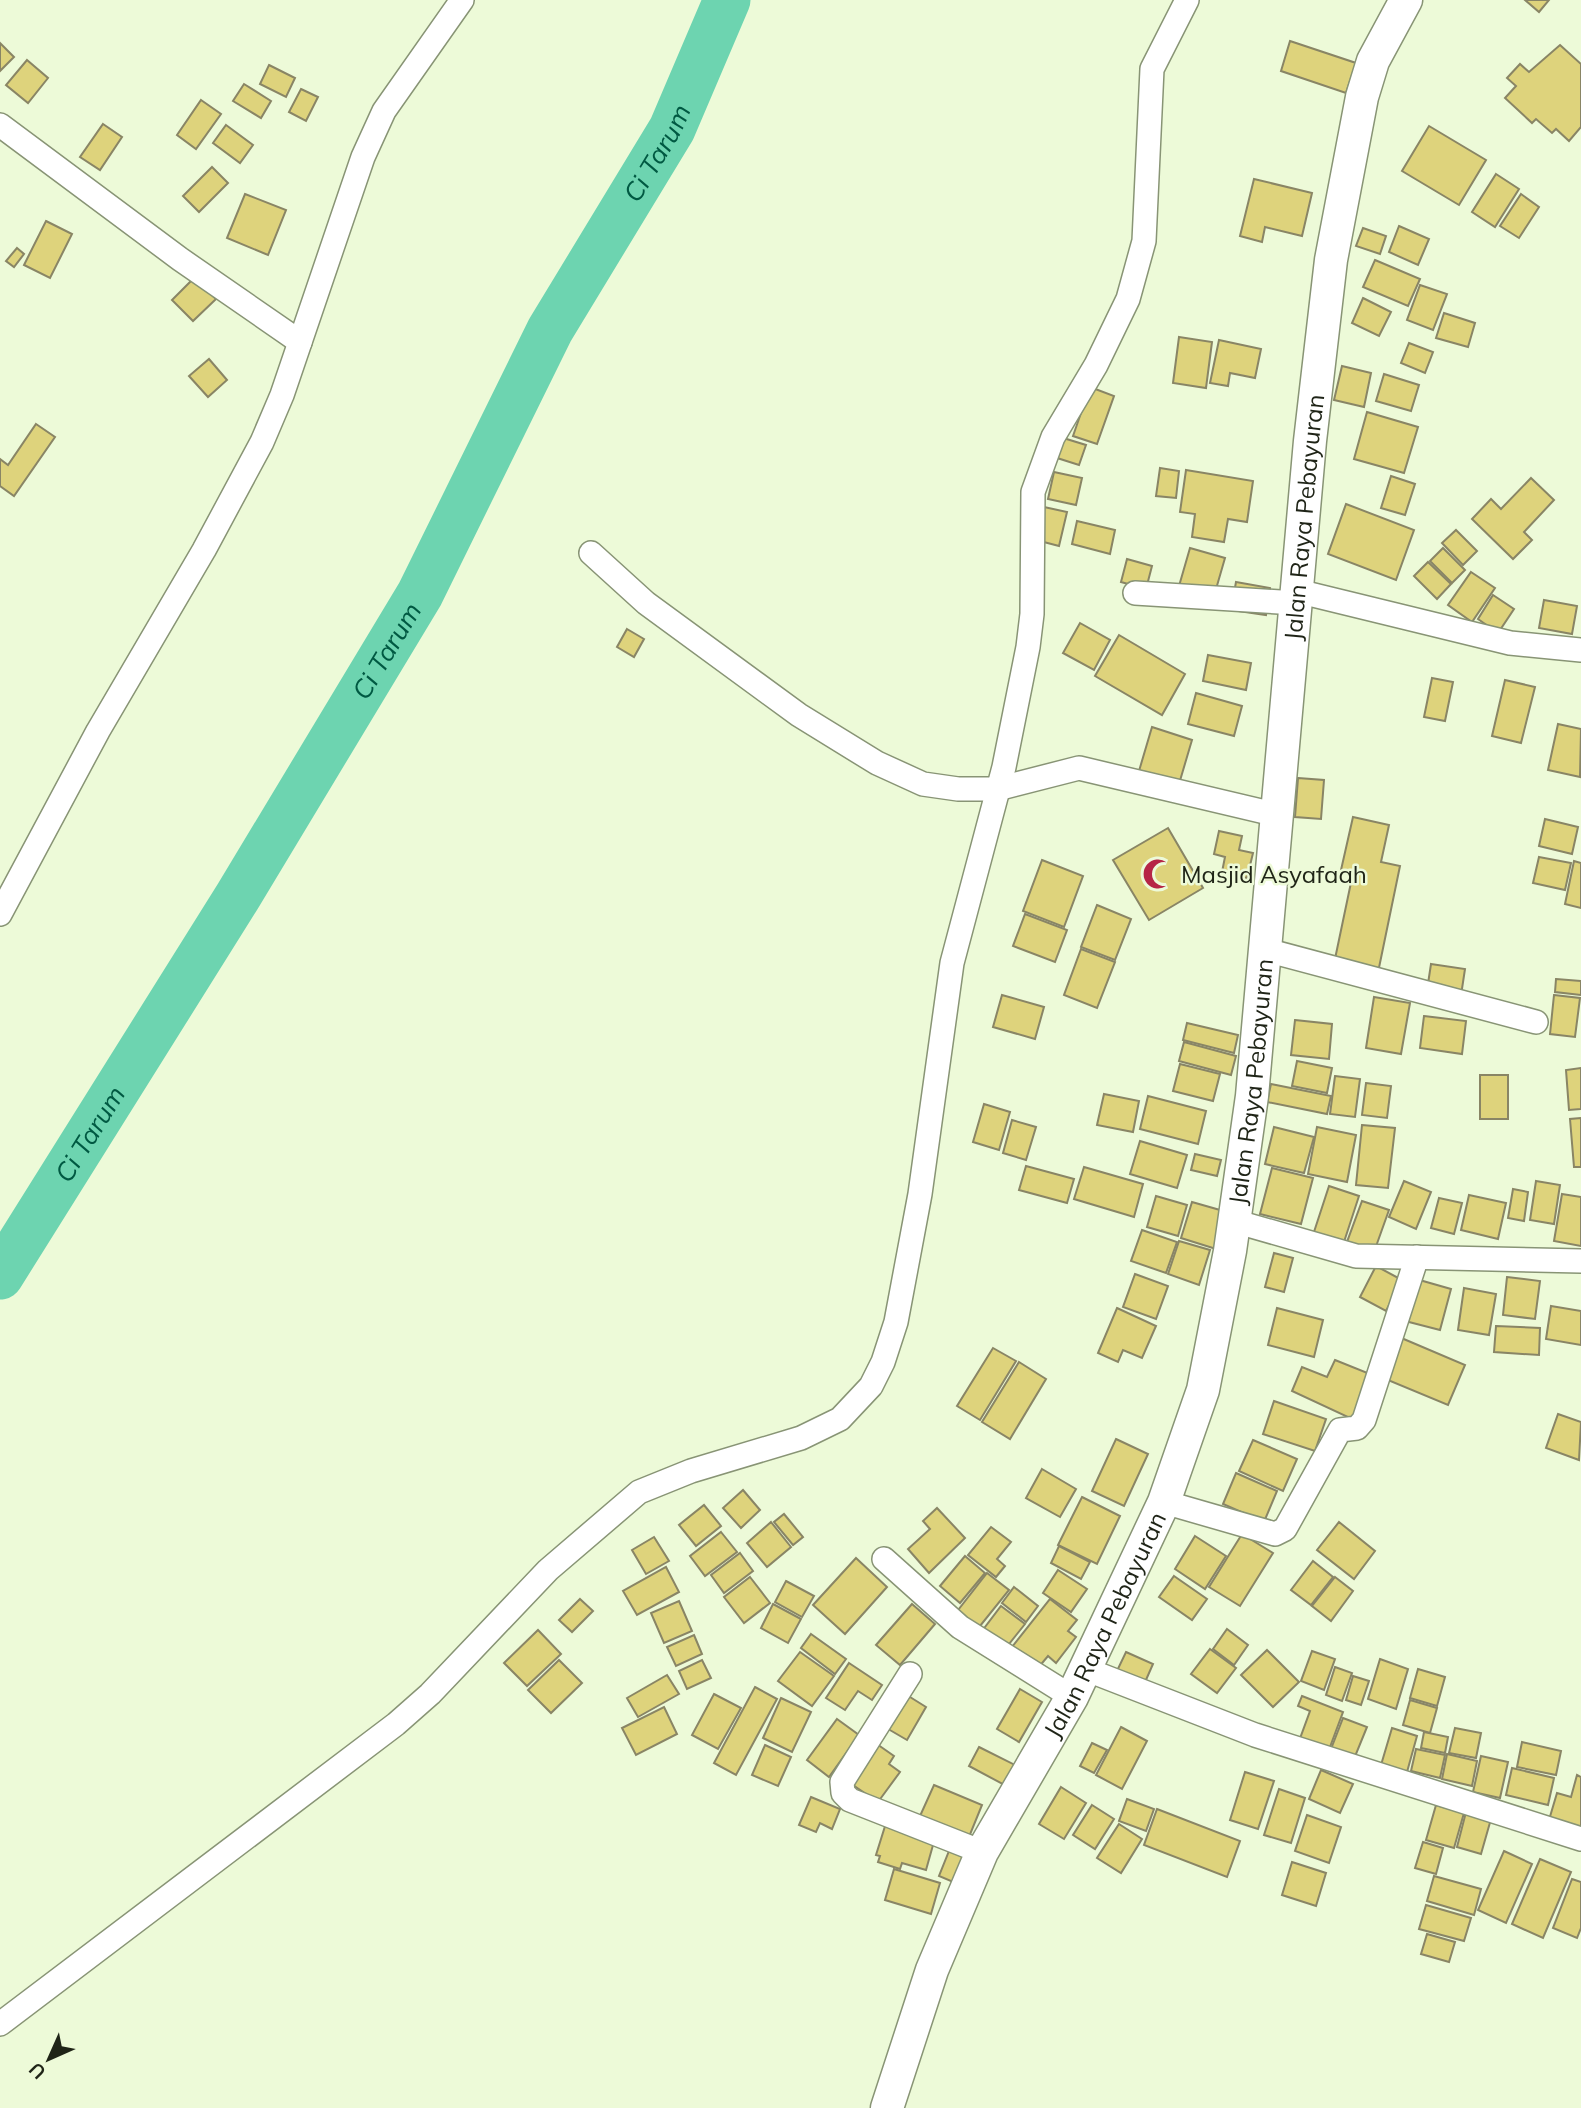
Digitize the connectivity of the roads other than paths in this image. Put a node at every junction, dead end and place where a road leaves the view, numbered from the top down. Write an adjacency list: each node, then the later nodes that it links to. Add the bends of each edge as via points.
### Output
1 (462, 0): 5 (street, via 384,111 363,157)
2 (1187, 0): 10 (street, via 1152,69 1144,241 1128,299 1053,438 1033,492 1032,614)
3 (1406, 0): 8 (main road, Jalan Raya Pebayuran, via 1373,61 1362,97 1331,260)
4 (0, 125): 5 (street, via 158,244)
5 (300, 342): 12 (street, via 262,442)
6 (591, 553): 10 (street, via 707,650 877,763 923,784 958,789)
7 (1135, 593): 8 (street)
8 (1297, 597): 9 (street, via 1510,643); 11 (main road, Jalan Raya Pebayuran)
9 (1581, 650)
10 (1001, 778): 11 (street, via 1079,768); 24 (street, via 952,963 920,1194 896,1322 871,1386 840,1419 801,1438 639,1492 548,1570 396,1724)
11 (1278, 815): 13 (main road, Jalan Raya Pebayuran)
12 (0, 914)
13 (1266, 950): 14 (street); 15 (main road, Jalan Raya Pebayuran)
14 (1536, 1022)
15 (1234, 1221): 16 (street, via 1356,1256); 18 (main road, Jalan Raya Pebayuran, via 1203,1390)
16 (1417, 1257): 17 (street); 18 (street, via 1364,1420 1357,1428 1340,1430 1285,1529 1275,1534)
17 (1581, 1261)
18 (1164, 1502): 21 (main road, Jalan Raya Pebayuran)
19 (884, 1559): 21 (street, via 960,1627)
20 (910, 1674): 23 (street, via 842,1782 843,1793 850,1800)
21 (1079, 1683): 22 (street); 23 (main road, Jalan Raya Pebayuran)
22 (1581, 1839)
23 (982, 1852): 25 (main road, Jalan Raya Pebayuran, via 932,1970)
24 (0, 2024)
25 (887, 2108)

